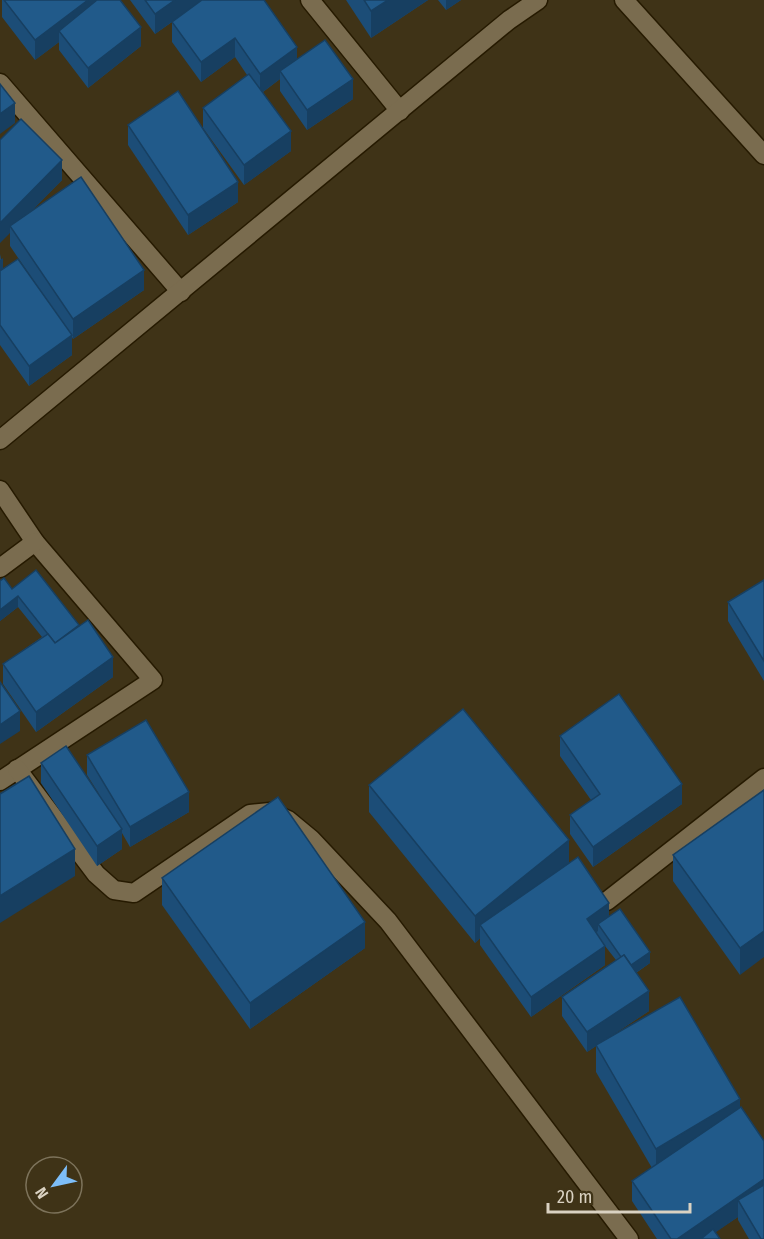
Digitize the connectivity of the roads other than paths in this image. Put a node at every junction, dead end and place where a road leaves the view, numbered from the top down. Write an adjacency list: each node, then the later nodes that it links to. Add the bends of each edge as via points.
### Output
1 (310, 0): 5 (street)
2 (538, 0): 5 (street)
3 (624, 0): 6 (street)
4 (0, 83): 7 (street)
5 (400, 111): 7 (street)
6 (764, 155)
7 (181, 292): 8 (street)
8 (0, 440)
9 (0, 490): 10 (street)
10 (35, 542): 11 (street); 12 (street, via 153,680)
11 (0, 568)
12 (17, 769): 14 (street); 16 (street, via 96,874 114,890 134,893 250,814 270,812 288,820 388,921)
13 (764, 778): 15 (street)
14 (0, 781)
15 (607, 901)
16 (629, 1239)

